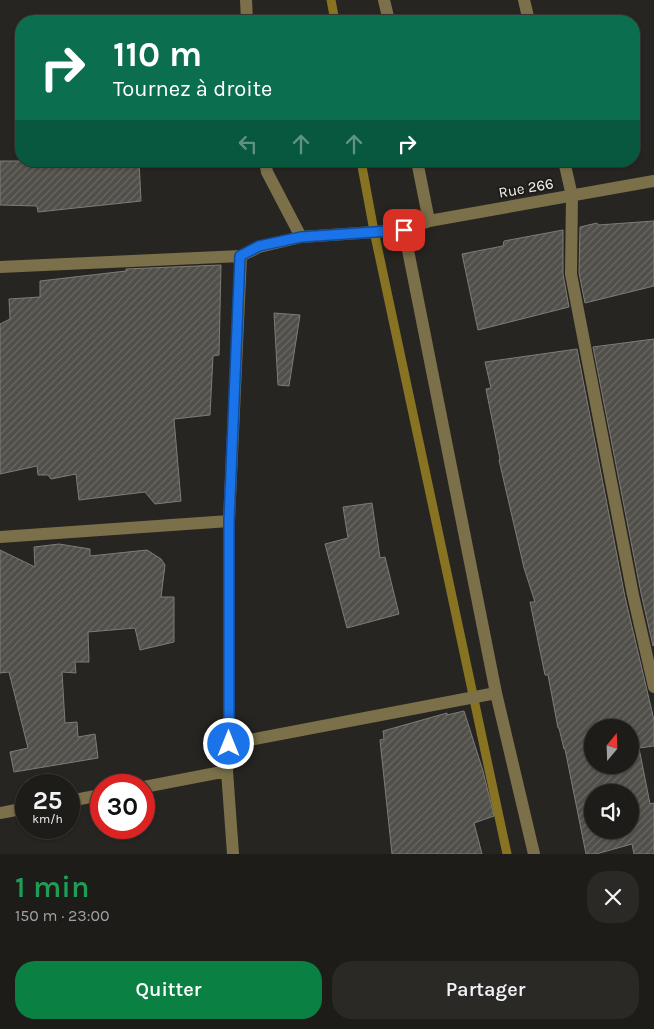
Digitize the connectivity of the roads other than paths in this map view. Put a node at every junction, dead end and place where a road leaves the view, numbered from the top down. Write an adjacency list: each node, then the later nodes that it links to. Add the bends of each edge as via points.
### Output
1 (246, 0): 4 (street)
2 (384, 0): 5 (street)
3 (524, 0): 6 (street)
4 (247, 15)
5 (388, 15)
6 (528, 15)
7 (266, 167): 14 (street)
8 (417, 167): 12 (street)
9 (565, 167): 11 (street)
10 (654, 181): 11 (street, Rue 266)
11 (572, 196): 12 (street, Rue 266); 19 (street, via 571,274 633,596)
12 (428, 221): 13 (street, Rue 266)
13 (404, 230): 14 (street, Rue 266); 20 (street)
14 (301, 237): 15 (street, Rue 266, via 259,246)
15 (240, 256): 16 (street); 17 (street)
16 (0, 268)
17 (229, 521): 18 (street); 21 (street)
18 (0, 537)
19 (654, 686)
20 (496, 693): 21 (street); 27 (street)
21 (229, 744): 22 (street)
22 (227, 771): 23 (street); 26 (street)
23 (155, 785)
24 (15, 810): 25 (street)
25 (0, 813)
26 (233, 854)
27 (534, 854)

